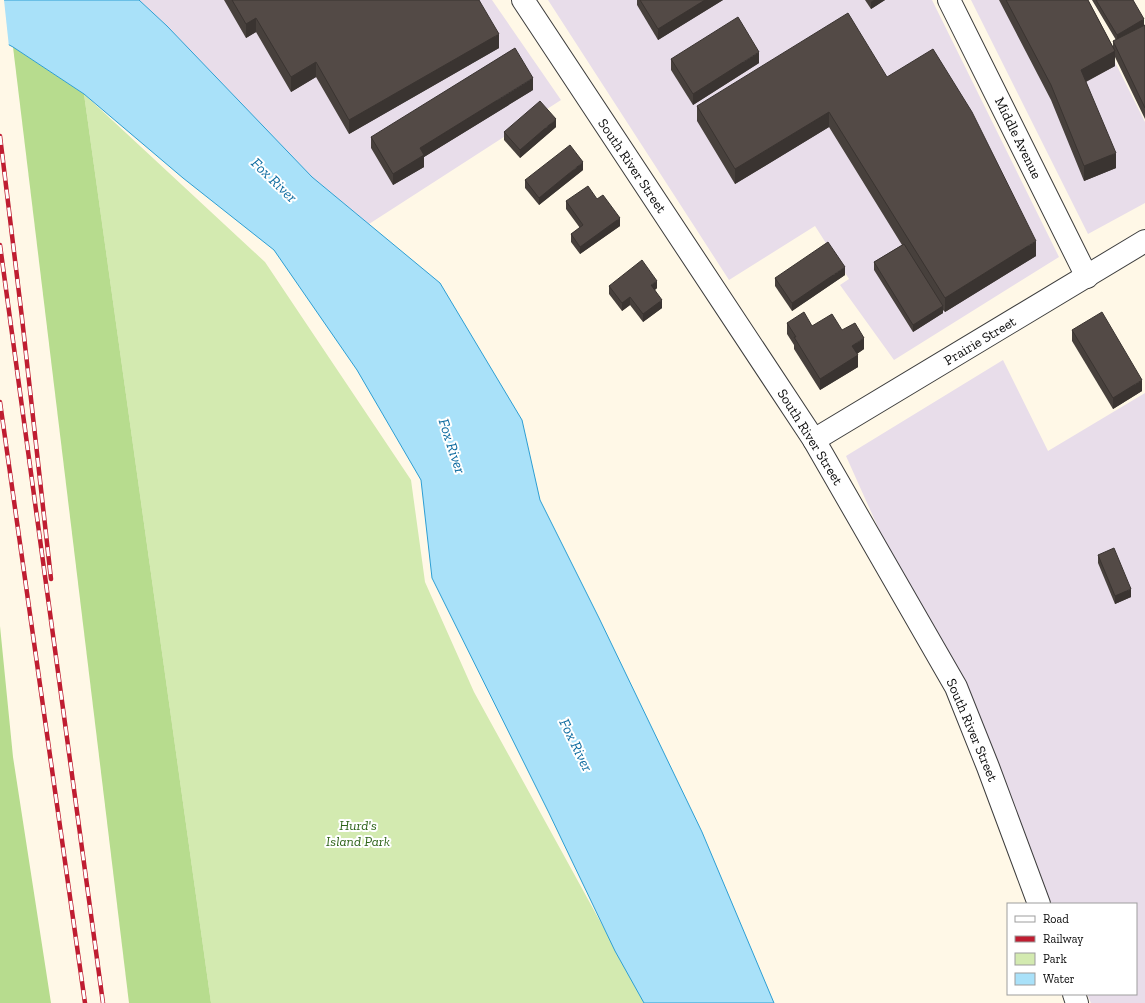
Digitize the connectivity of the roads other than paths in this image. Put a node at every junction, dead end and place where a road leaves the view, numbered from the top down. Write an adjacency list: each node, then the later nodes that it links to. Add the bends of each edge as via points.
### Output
1 (523, 0): 5 (street, South River Street)
2 (949, 0): 4 (street, Middle Avenue)
3 (1145, 241): 4 (street, Prairie Street)
4 (1087, 277): 5 (street, Prairie Street)
5 (814, 440): 6 (street, South River Street, via 956,687)
6 (1040, 903)

